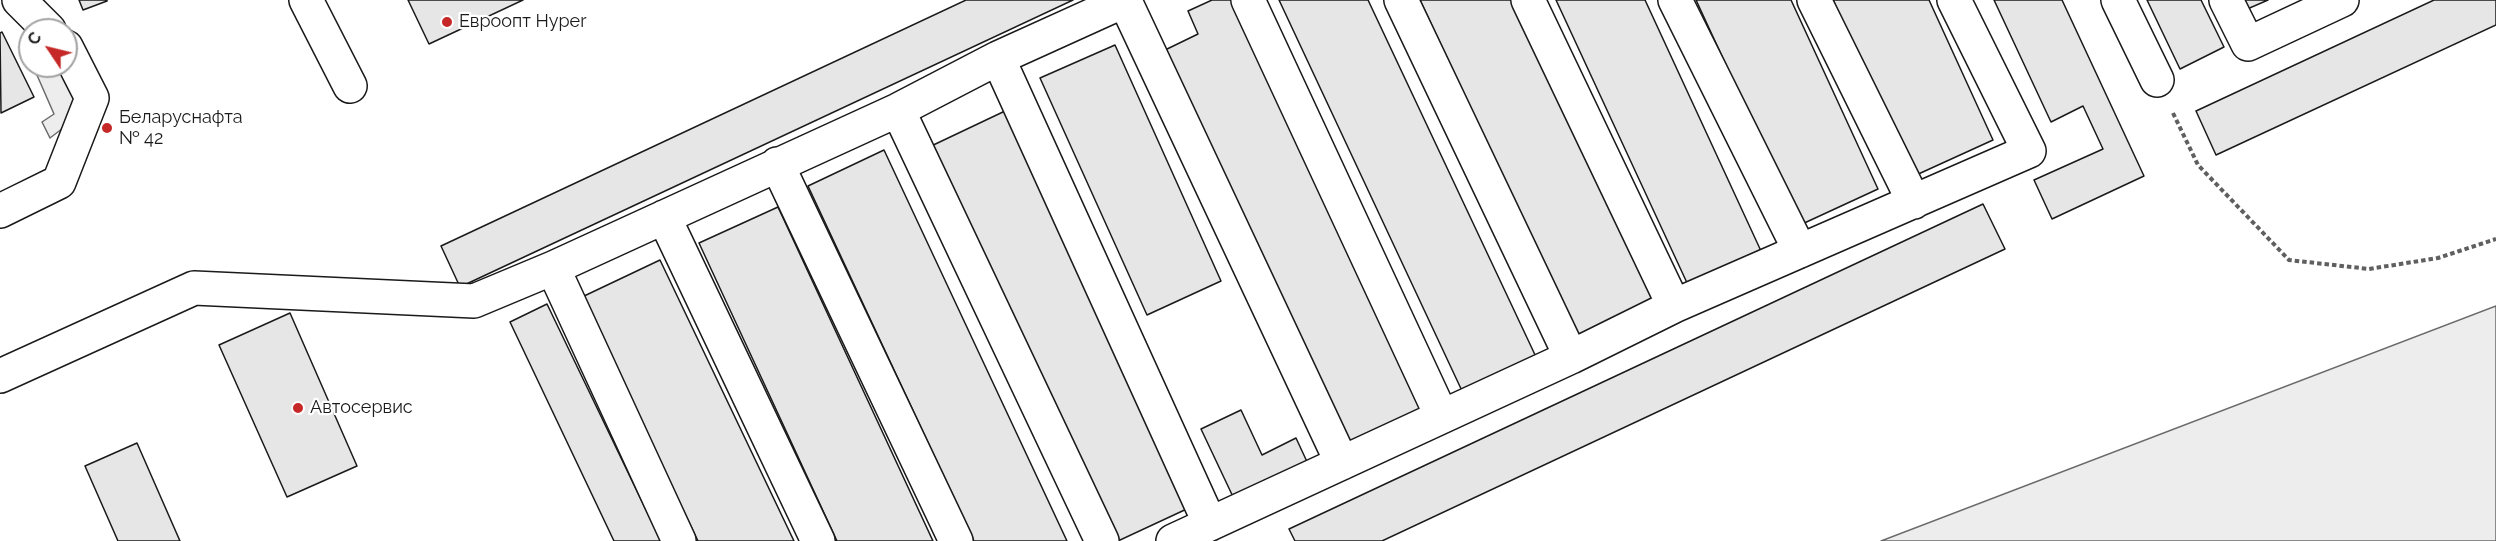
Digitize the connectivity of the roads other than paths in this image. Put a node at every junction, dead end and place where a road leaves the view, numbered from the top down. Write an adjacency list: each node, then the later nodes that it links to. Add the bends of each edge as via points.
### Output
1 (19, 0): 13 (lane)
2 (306, 0): 17 (lane)
3 (1125, 0): 14 (lane); 29 (lane)
4 (1248, 0): 28 (lane)
5 (1401, 0): 26 (lane)
6 (1528, 0): 25 (lane)
7 (1675, 0): 23 (lane)
8 (1814, 0): 20 (lane)
9 (1954, 0): 20 (lane, via 2029,151)
10 (2118, 0): 16 (lane)
11 (2226, 0): 12 (lane, via 2248,44)
12 (2342, 0)
13 (37, 18)
14 (998, 58): 18 (lane); 30 (lane)
15 (78, 71): 21 (lane, via 92,98 59,182)
16 (2157, 80)
17 (350, 86)
18 (898, 110): 19 (lane); 34 (lane)
19 (777, 164): 22 (lane); 33 (lane)
20 (1914, 202): 23 (lane)
21 (0, 211)
22 (664, 217): 24 (lane); 32 (lane)
23 (1800, 251): 25 (lane)
24 (553, 268): 27 (lane, via 474,301 194,288); 31 (lane)
25 (1674, 306): 26 (lane)
26 (1571, 357): 28 (lane)
27 (0, 376)
28 (1442, 415): 29 (lane)
29 (1342, 463): 30 (lane)
30 (1210, 524): 35 (lane)
31 (679, 541)
32 (818, 541)
33 (956, 541)
34 (1102, 541)
35 (1173, 541)

